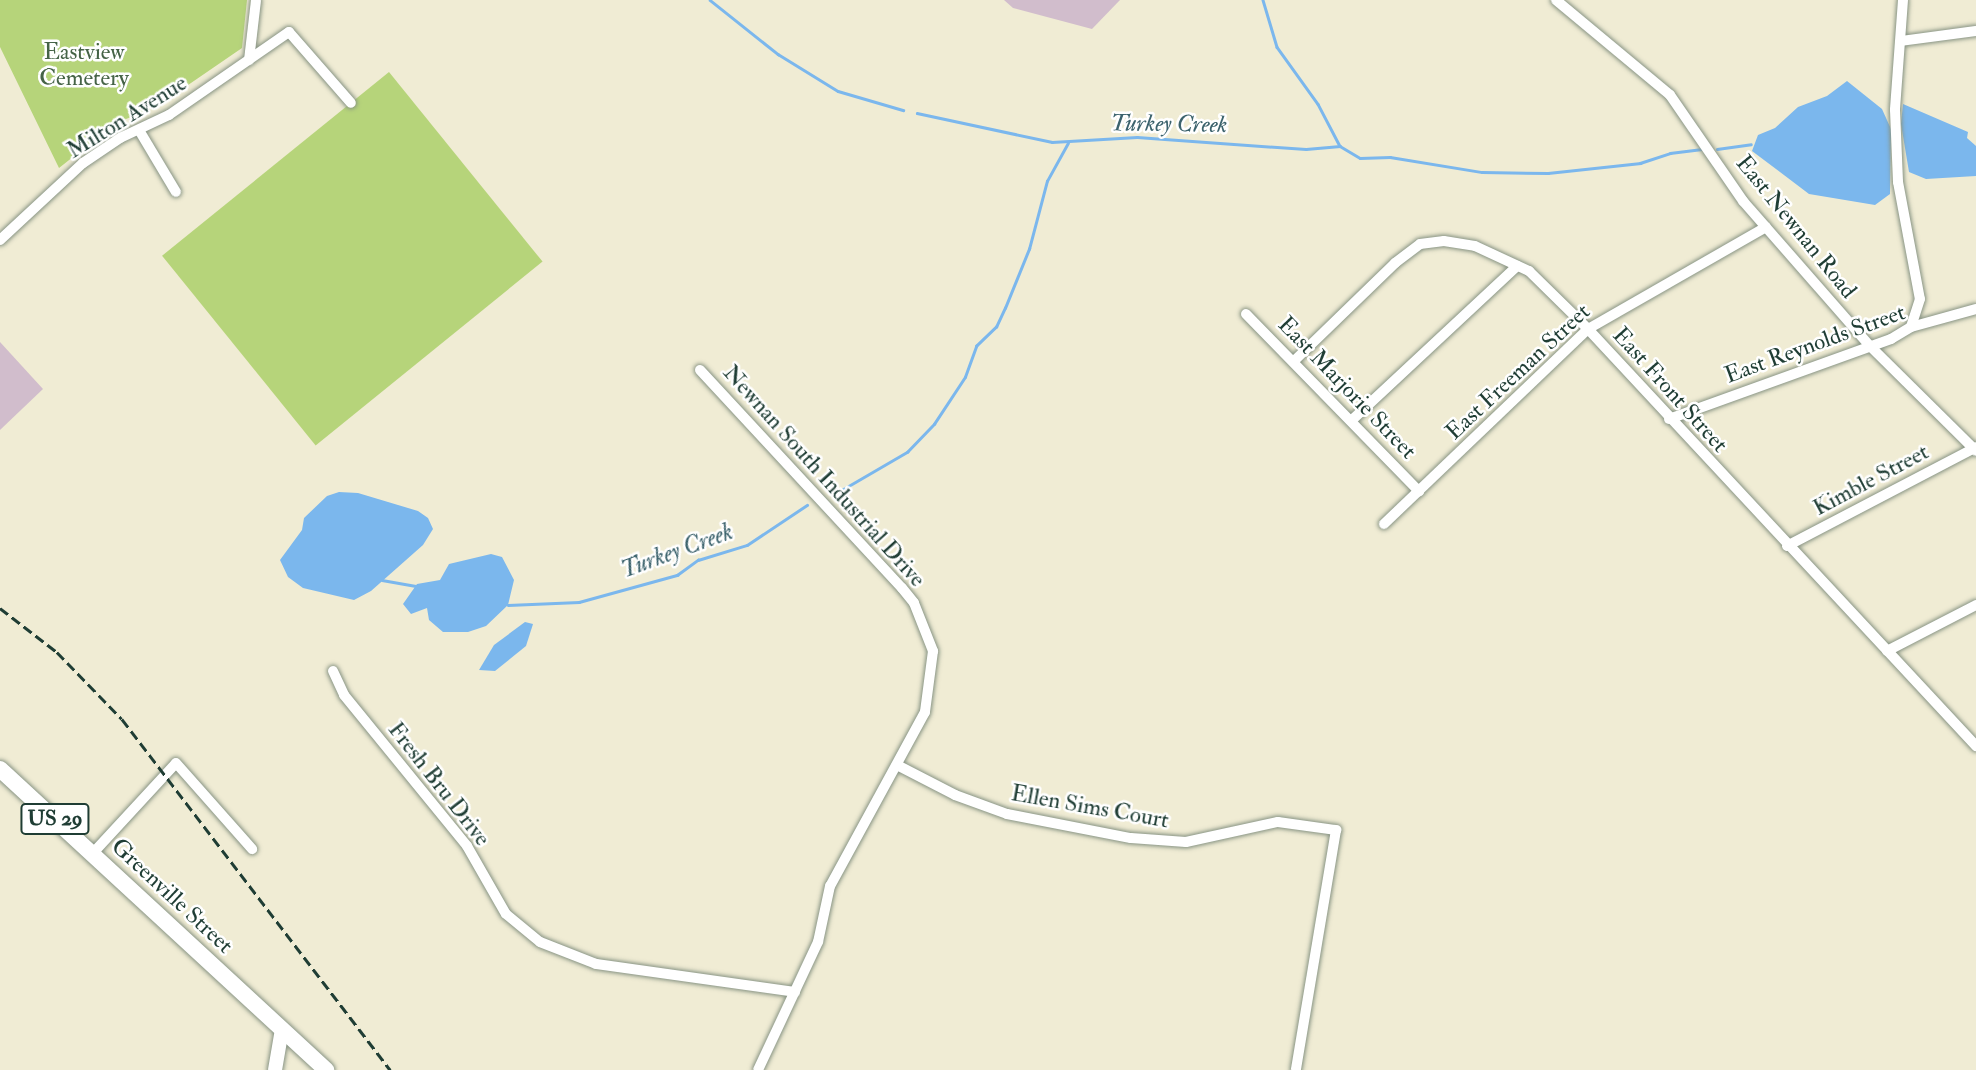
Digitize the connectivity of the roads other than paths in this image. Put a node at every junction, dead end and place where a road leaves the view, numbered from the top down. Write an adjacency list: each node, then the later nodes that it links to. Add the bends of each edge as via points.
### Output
1 (256, 0): 6 (street)
2 (1556, 0): 10 (street, East Newnan Road, via 1670,95)
3 (1903, 0): 5 (street)
4 (1976, 32): 5 (street)
5 (1901, 41): 15 (street, via 1895,110 1898,182 1920,299)
6 (249, 60): 7 (street, Milton Avenue, via 289,32); 8 (street, Milton Avenue)
7 (351, 103)
8 (139, 130): 9 (street); 11 (street, Milton Avenue, via 83,163)
9 (176, 192)
10 (1766, 227): 16 (street, East Freeman Street); 17 (street, East Newnan Road)
11 (1, 236)
12 (1517, 265): 16 (street, East Front Street, via 1539,280); 18 (street, East Front Street, via 1475,246 1420,244); 21 (street)
13 (1976, 309): 15 (street, East Reynolds Street)
14 (1246, 314): 18 (street, East Marjorie Street)
15 (1910, 327): 17 (street, East Reynolds Street)
16 (1588, 329): 20 (street, East Front Street); 23 (street, East Freeman Street)
17 (1870, 345): 20 (street, East Reynolds Street); 22 (street, East Newnan Road)
18 (1294, 360): 21 (street, East Marjorie Street)
19 (701, 370): 30 (street, Newnan South Industrial Drive, via 914,603 929,637 934,667 925,712)
20 (1669, 419): 25 (street, East Front Street)
21 (1352, 420): 23 (street, East Marjorie Street)
22 (1975, 449): 25 (street, Kimble Street)
23 (1419, 491): 24 (street, East Freeman Street)
24 (1384, 524)
25 (1787, 546): 27 (street, East Front Street)
26 (1976, 604): 27 (street)
27 (1887, 651): 29 (street, East Front Street)
28 (334, 671): 34 (street, Fresh Bru Drive, via 344,695 467,846 506,914 540,942 596,964)
29 (1976, 746)
30 (897, 765): 34 (street, Newnan South Industrial Drive, via 830,886 818,942); 39 (street, Ellen Sims Court, via 955,795 1007,814 1131,838 1186,842 1278,822 1336,830)
31 (0, 769): 33 (main road, Greenville Street / US 29)
32 (252, 849): 33 (street, via 176,764)
33 (93, 853): 35 (main road, Greenville Street / US 29)
34 (795, 992): 38 (street, Newnan South Industrial Drive)
35 (282, 1029): 36 (street); 37 (main road, US 29)
36 (275, 1070)
37 (326, 1070)
38 (758, 1070)
39 (1296, 1070)

